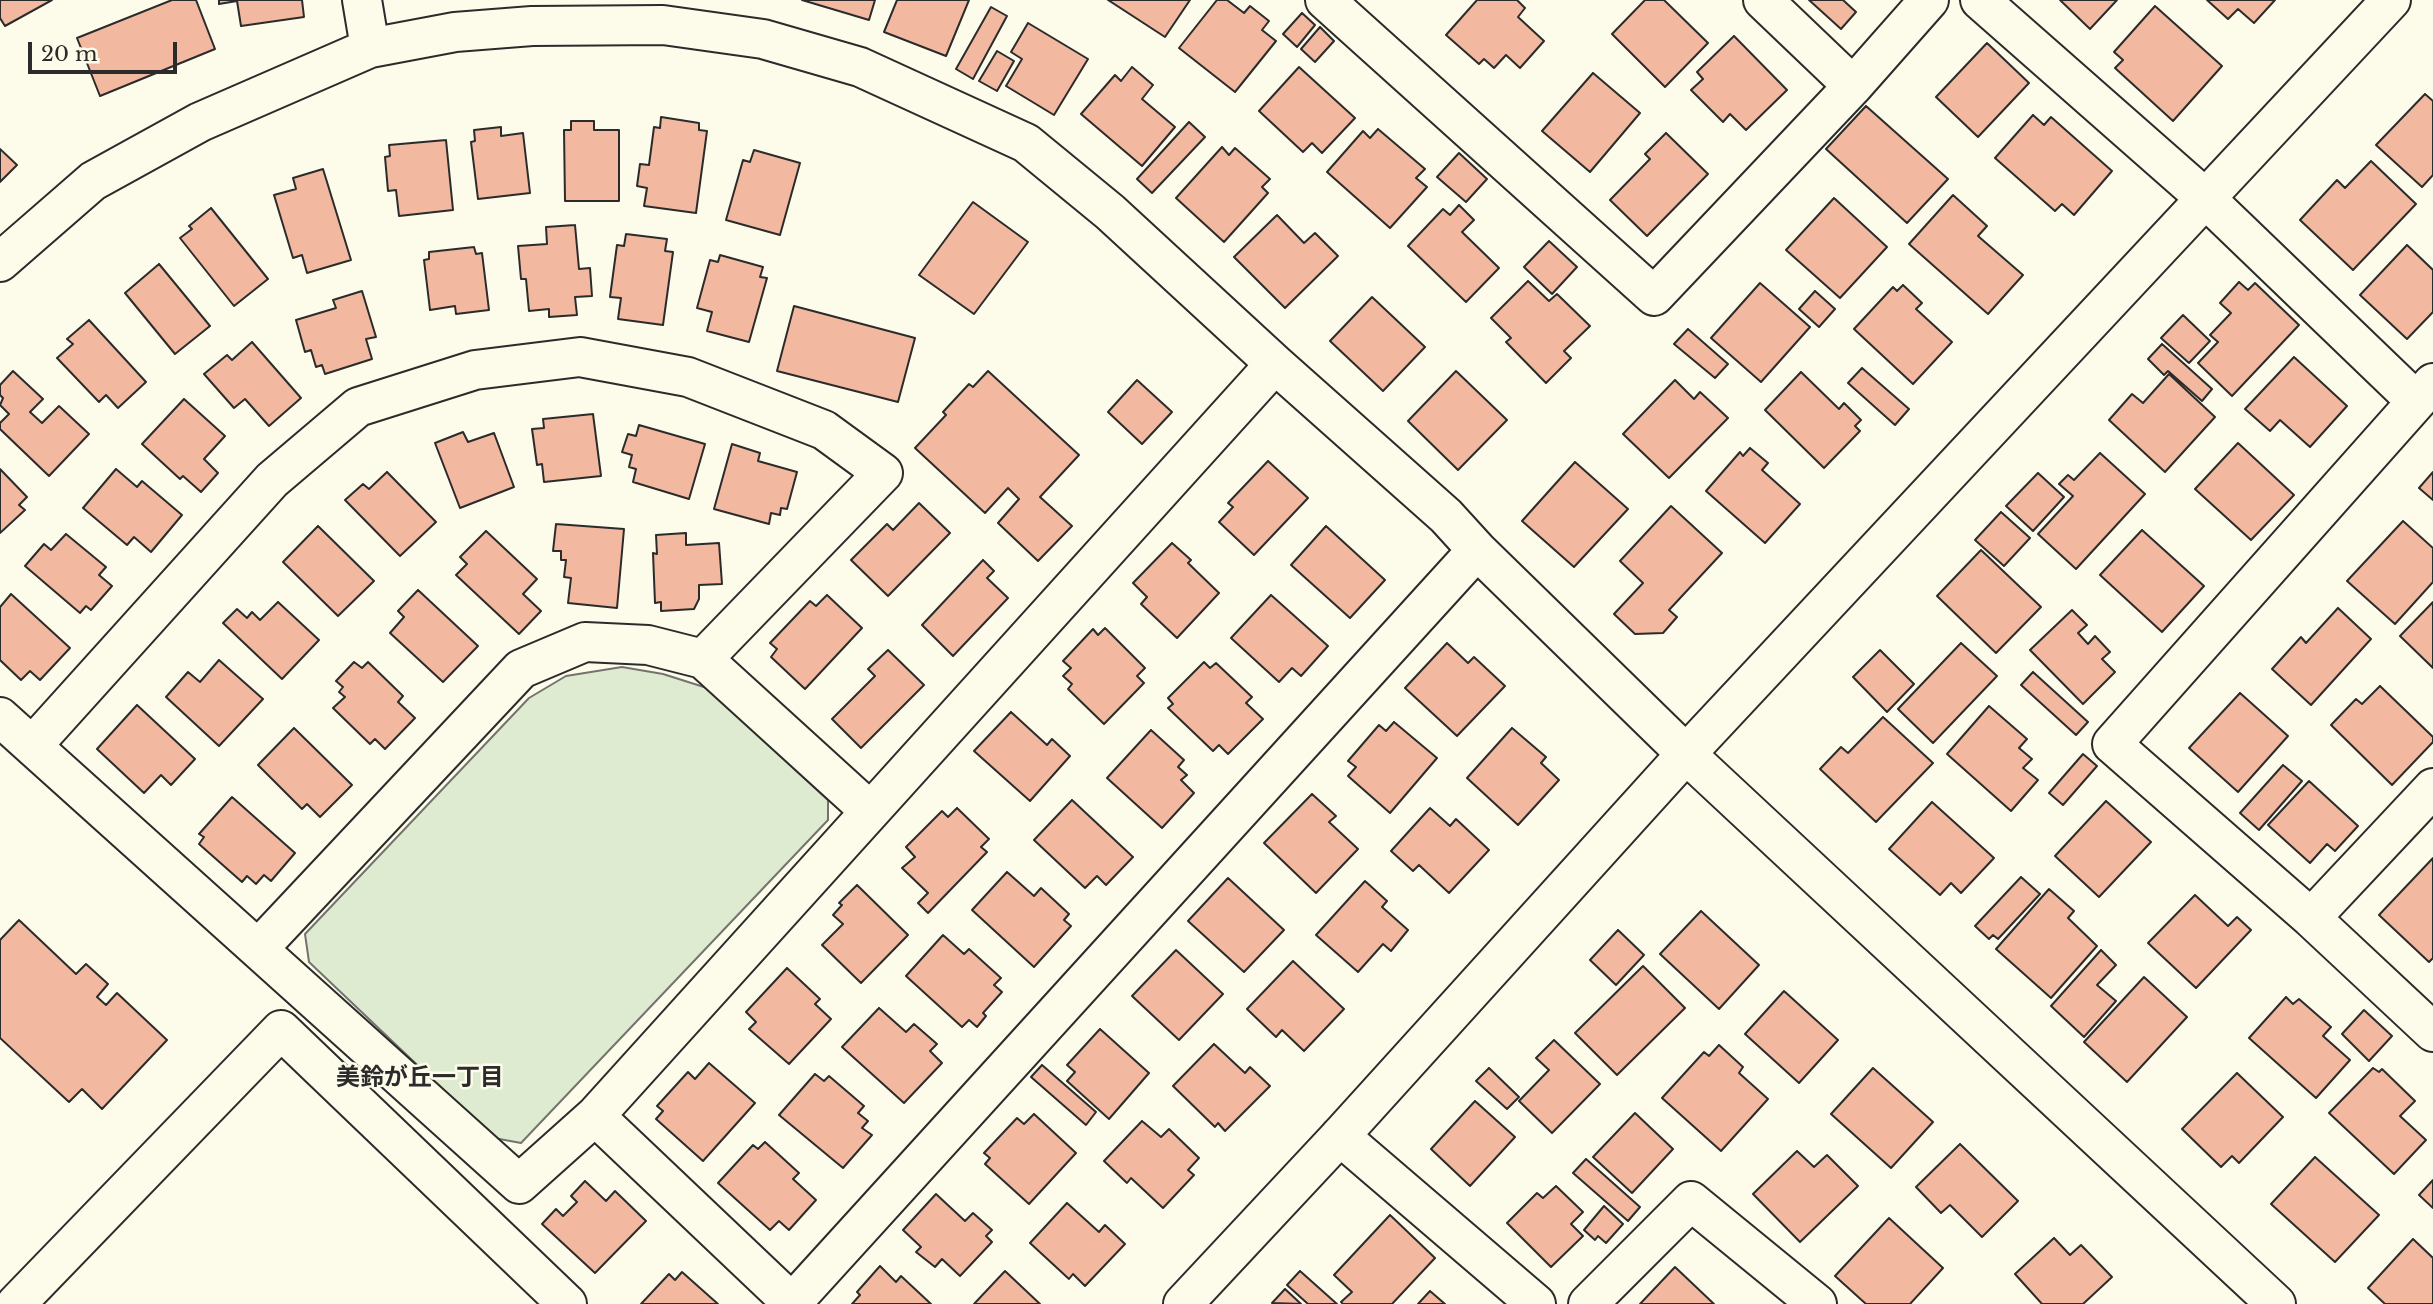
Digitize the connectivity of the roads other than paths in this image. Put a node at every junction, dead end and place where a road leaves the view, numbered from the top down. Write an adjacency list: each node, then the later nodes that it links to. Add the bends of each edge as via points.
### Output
1 (362, 0): 7 (street)
2 (1325, 0): 8 (street, via 1654,296)
3 (1763, 0): 8 (street)
4 (1929, 0): 8 (street)
5 (1980, 0): 9 (street)
6 (2391, 0): 9 (street)
7 (370, 48): 10 (street, via 200,122 93,181); 11 (street, via 480,30 663,25 763,39 860,67 1026,143 1110,212)
8 (1853, 86)
9 (2205, 198): 12 (street); 17 (street)
10 (0, 262)
11 (1275, 364): 13 (street, via 1446,516); 19 (street)
12 (2424, 392): 20 (street, via 2112,744)
13 (1477, 550): 17 (street); 23 (street, via 792,1303)
14 (703, 659): 16 (street, via 883,472 824,430 688,377 580,357 475,370 358,407 272,480); 19 (street); 21 (street, via 648,645 585,642 521,668)
15 (0, 717): 16 (street)
16 (33, 745): 21 (street)
17 (1686, 754): 24 (street); 31 (street)
18 (2433, 788): 20 (street)
19 (870, 811): 23 (street)
20 (2311, 918): 22 (street)
21 (258, 949): 23 (street, via 519,1184)
22 (2433, 1032)
23 (595, 1116)
24 (1340, 1136): 27 (street); 28 (street)
25 (16, 1304): 26 (street, via 281,1030)
26 (567, 1304)
27 (1183, 1304)
28 (1536, 1304)
29 (1588, 1304): 30 (street, via 1691,1201)
30 (1817, 1304)
31 (2276, 1304)

